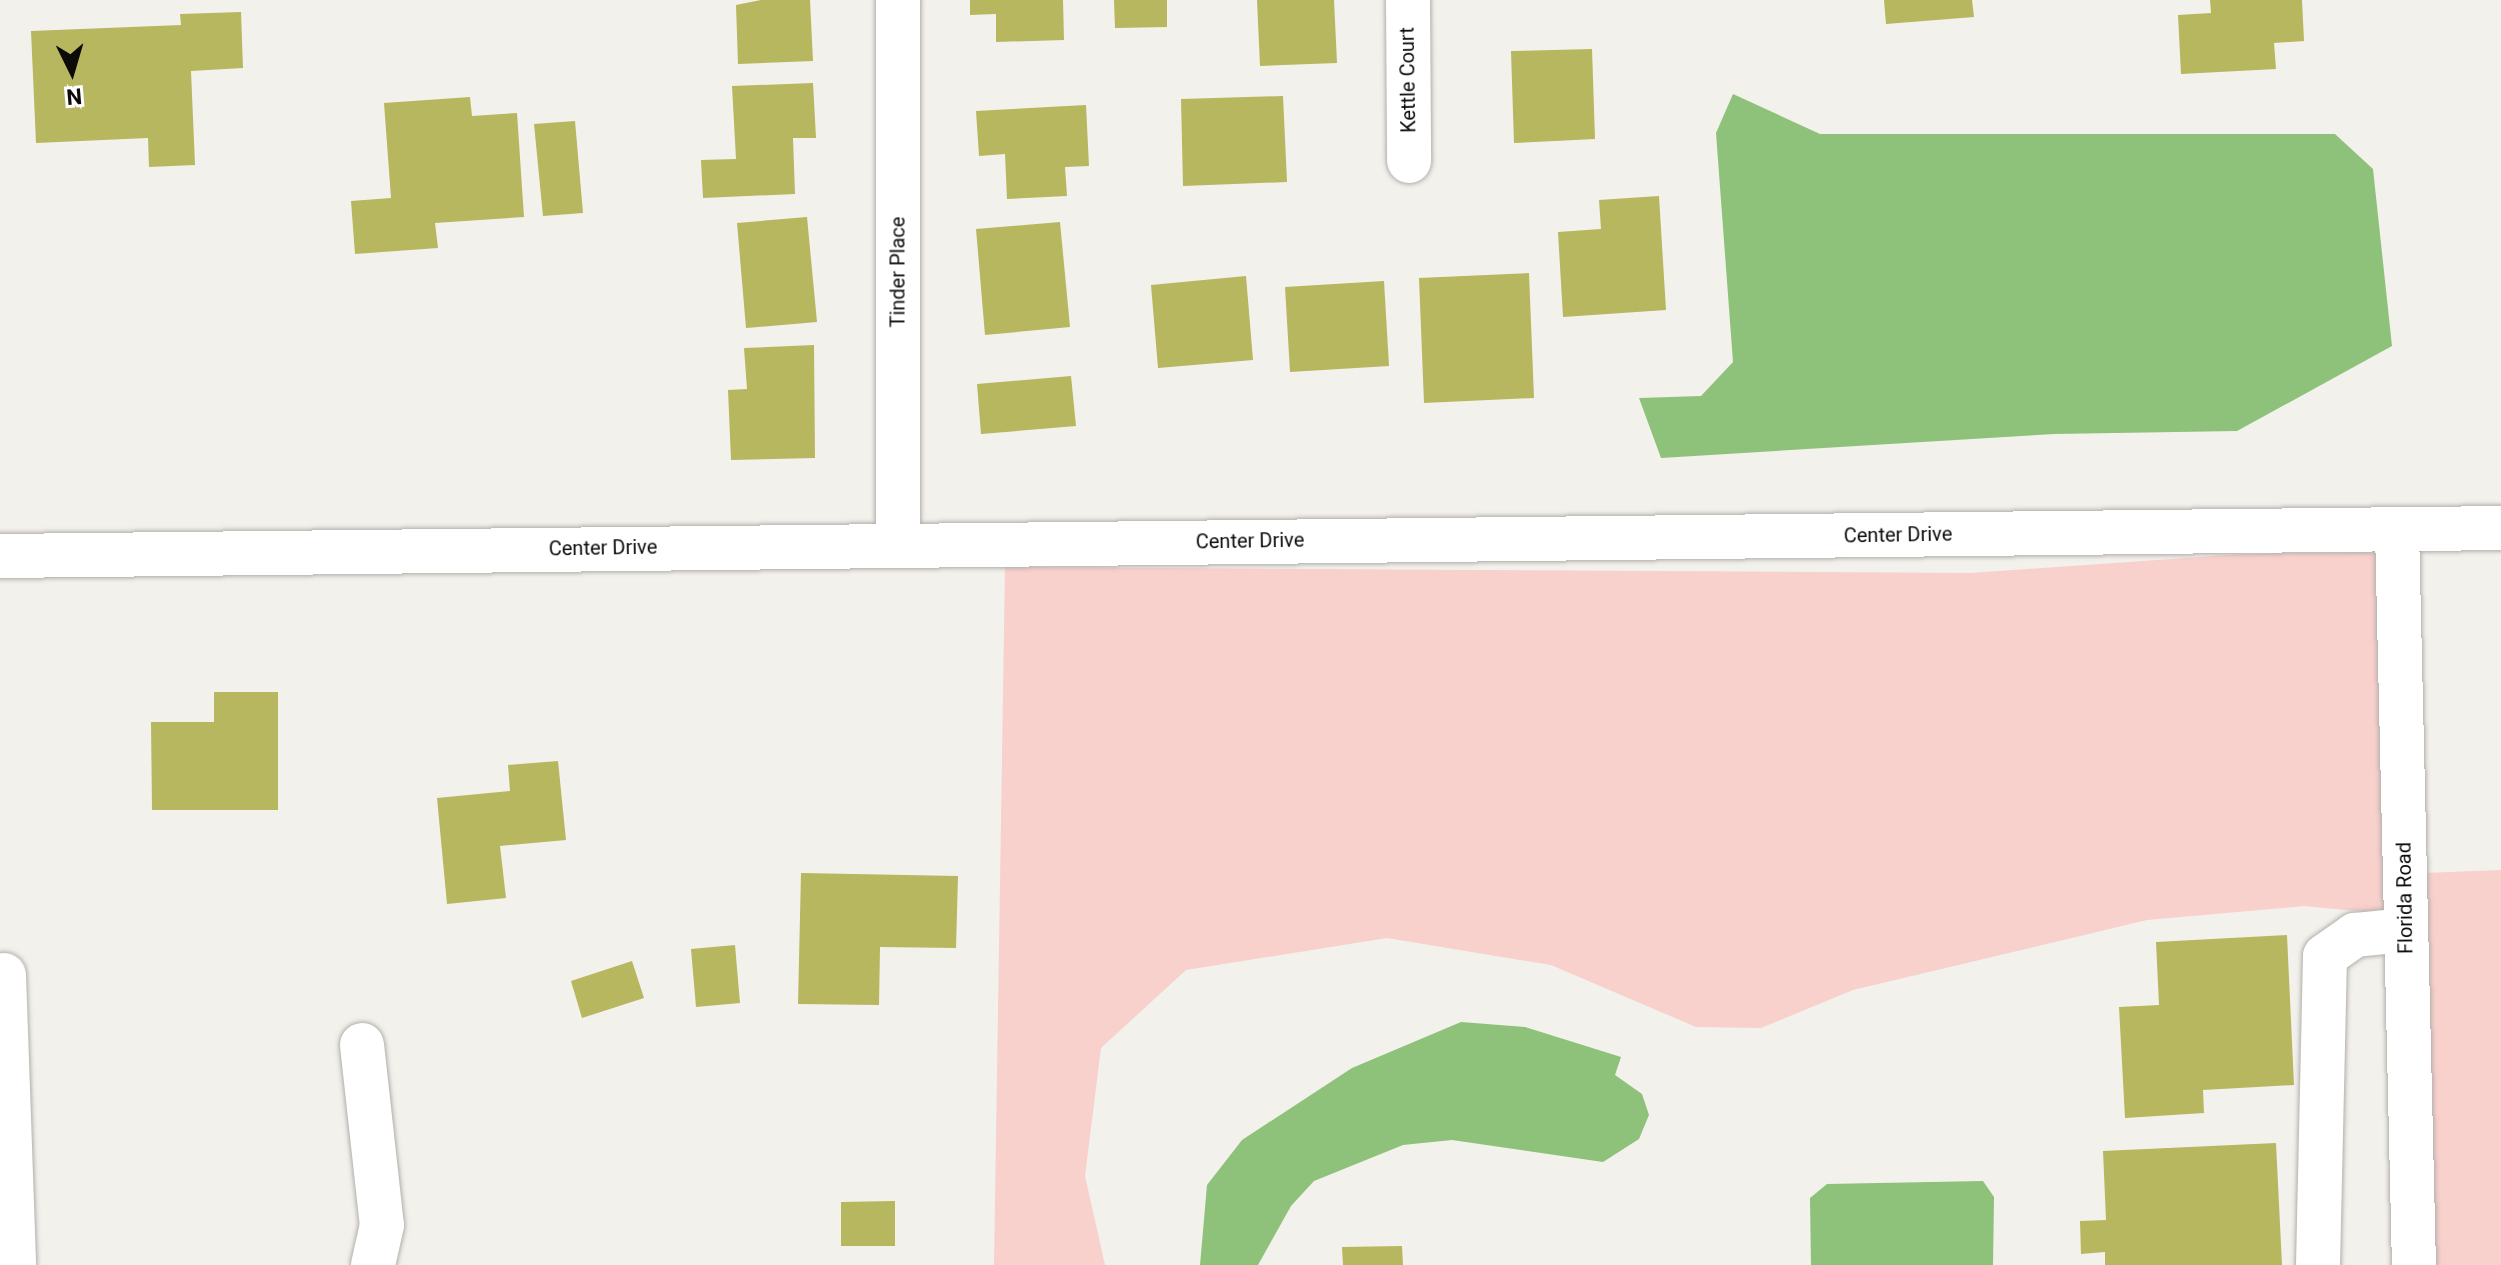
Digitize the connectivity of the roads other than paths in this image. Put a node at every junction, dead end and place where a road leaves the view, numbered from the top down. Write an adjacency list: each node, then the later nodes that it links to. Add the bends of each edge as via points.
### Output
1 (898, 0): 6 (street, Tinder Place)
2 (1408, 0): 3 (street, Kettle Court)
3 (1409, 161)
4 (2501, 528): 5 (street, Center Drive)
5 (2397, 530): 6 (street, Center Drive); 8 (street, Florida Road)
6 (898, 545): 7 (street, Center Drive)
7 (0, 556)
8 (2406, 930): 13 (street, via 2355,935 2325,956); 14 (street, Florida Road)
9 (4, 975): 11 (street)
10 (362, 1045): 12 (street, via 382,1225)
11 (14, 1265)
12 (373, 1265)
13 (2318, 1265)
14 (2414, 1265)

